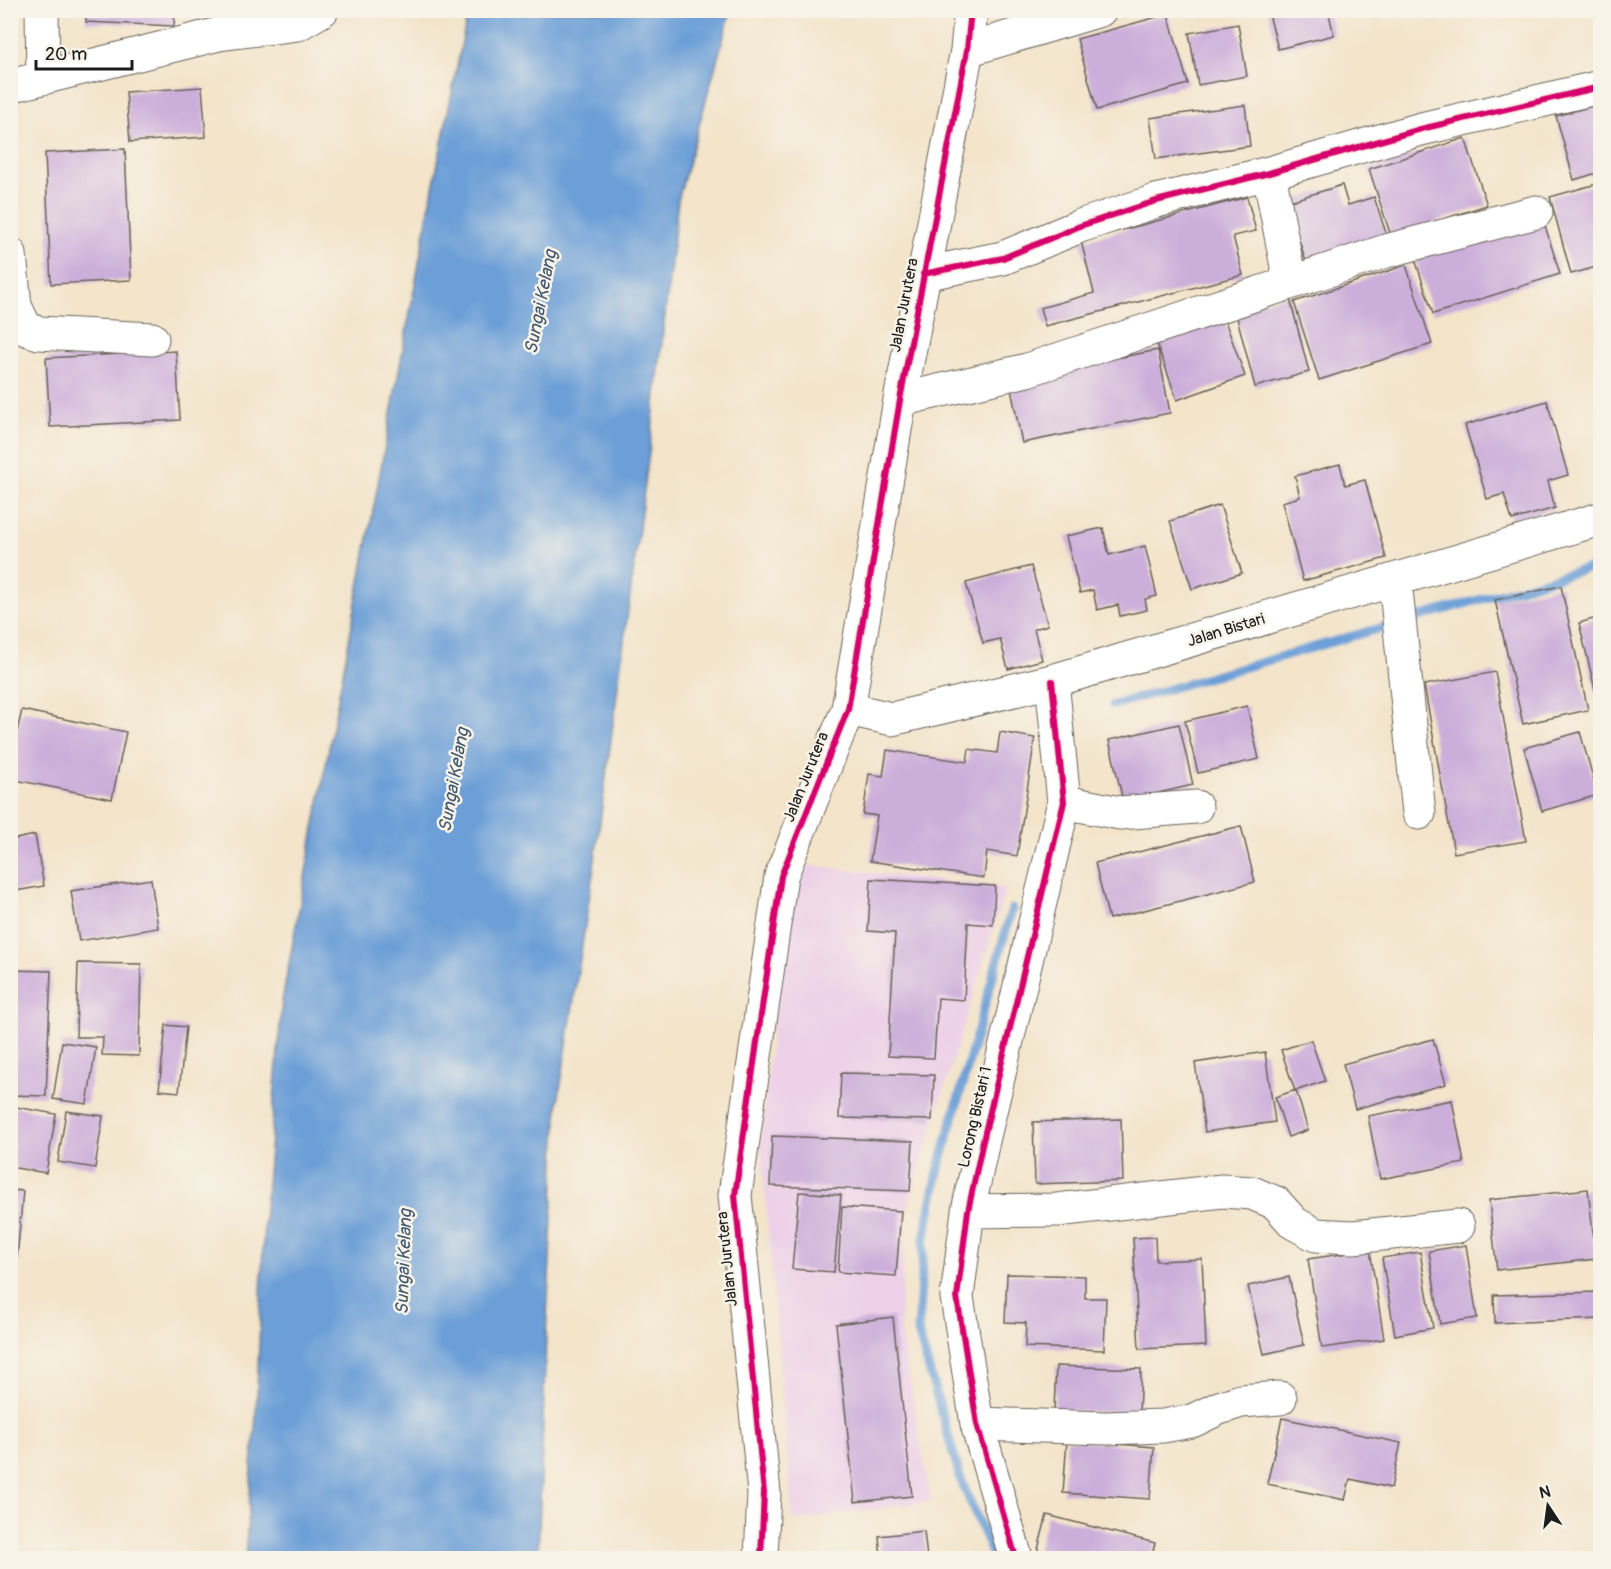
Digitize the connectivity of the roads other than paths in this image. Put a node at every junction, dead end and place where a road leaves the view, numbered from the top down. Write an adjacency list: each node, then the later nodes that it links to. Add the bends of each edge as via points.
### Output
1 (42, 10): 6 (street)
2 (322, 10): 6 (street, via 298,24 219,34)
3 (971, 10): 5 (street, Jalan Jurutera)
4 (1100, 10): 5 (street)
5 (967, 50): 12 (street, Jalan Jurutera)
6 (43, 78): 7 (street)
7 (10, 86)
8 (1600, 87): 9 (street, via 1421,129)
9 (1269, 173): 12 (street, via 1156,201 1080,226 1003,258); 13 (street)
10 (1536, 212): 13 (street, via 1386,251)
11 (10, 254): 14 (street, via 15,306 26,329)
12 (923, 274): 15 (street, Jalan Jurutera)
13 (1290, 282): 15 (street, via 1027,370)
14 (152, 339)
15 (900, 400): 19 (street, Jalan Jurutera)
16 (1600, 519): 17 (street, Jalan Bistari)
17 (1396, 592): 18 (street, Jalan Bistari); 22 (street)
18 (1052, 681): 19 (street, Jalan Bistari, via 892,719); 20 (street, Lorong Bistari 1)
19 (848, 709): 27 (street, Jalan Jurutera, via 781,876 735,1195 764,1493)
20 (1064, 802): 21 (street, via 1120,813); 23 (street, Lorong Bistari 1)
21 (1196, 807)
22 (1419, 813)
23 (968, 1211): 24 (street, via 1058,1210 1222,1191 1252,1193 1276,1203 1294,1223 1316,1235 1353,1236); 26 (street, Lorong Bistari 1, via 957,1297)
24 (1458, 1226)
25 (1280, 1398): 26 (street, via 1241,1401 1192,1421 1163,1426)
26 (977, 1424): 28 (street, Lorong Bistari 1)
27 (760, 1558)
28 (1016, 1558)

